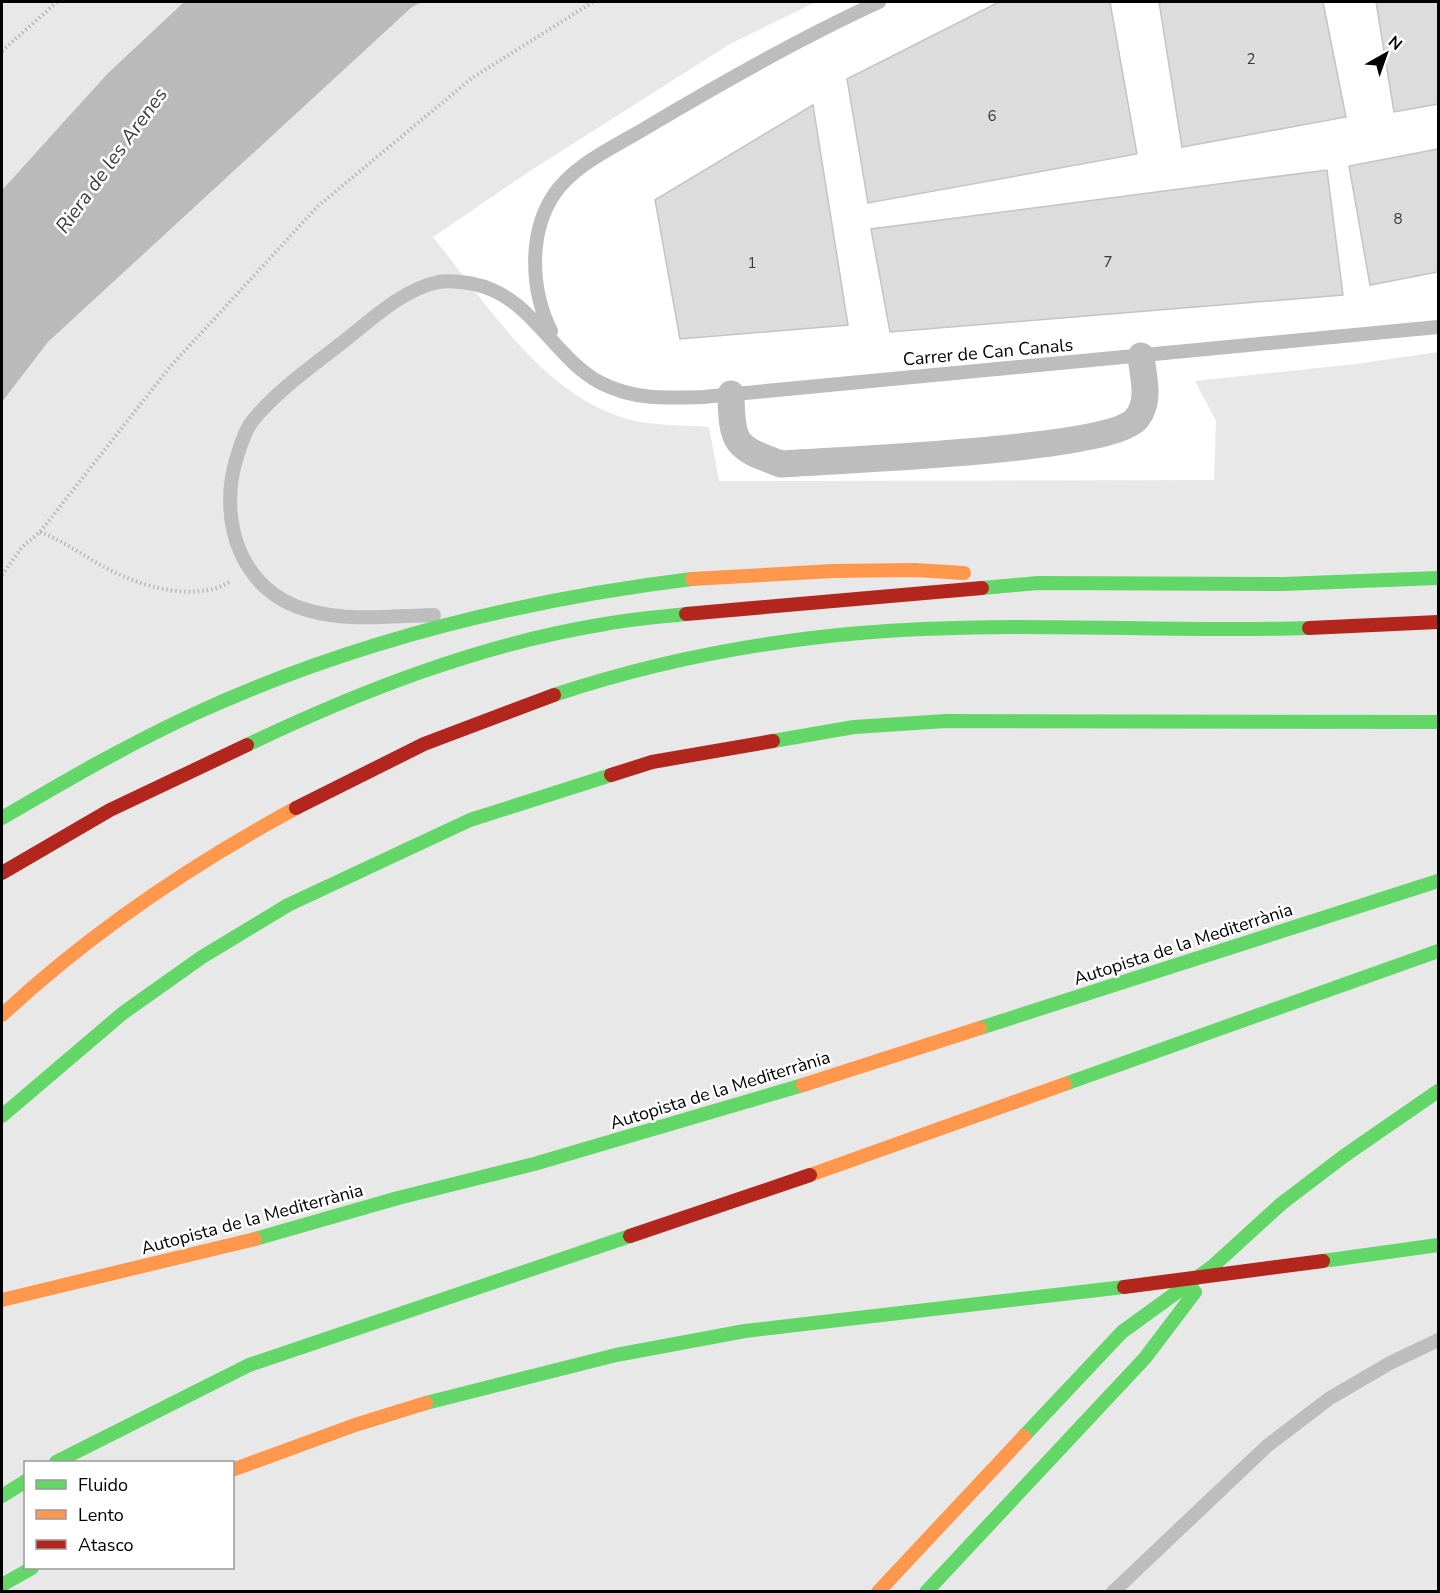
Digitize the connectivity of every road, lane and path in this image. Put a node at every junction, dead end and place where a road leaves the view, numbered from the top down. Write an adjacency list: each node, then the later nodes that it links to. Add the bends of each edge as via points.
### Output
1 (57, 2): 4 (path)
2 (593, 2): 9 (path, via 472,78 318,206 169,368)
3 (879, 2): 6 (lane, Carrer de Can Canals, via 728,79 596,158 553,196 541,226 535,278 539,301)
4 (2, 51)
5 (1438, 327): 7 (lane, Carrer de Can Canals)
6 (557, 344): 8 (lane, Carrer de Can Canals, via 585,372 616,390 658,399); 10 (lane, Carrer de Can Canals, via 519,305 486,287 441,281 394,303 289,384 252,420 231,476 229,503 237,548)
7 (1141, 356): 8 (lane, Carrer de Can Canals); 8 (street, via 1146,402 1136,420 1111,433 1048,445 781,464 745,451 732,428)
8 (731, 394)
9 (40, 532): 10 (path, via 111,571 147,585 186,592 221,587); 11 (path, via 22,547)
10 (250, 569): 14 (lane, Carrer de Can Canals, via 283,599 305,610 326,614 356,617)
11 (2, 575)
12 (1438, 578): 13 (main road, via 1304,584)
13 (1038, 583): 14 (main road, via 949,571 733,575 557,598); 18 (main road, via 693,613 604,624 503,647 316,712 110,810)
14 (495, 613): 17 (main road, via 371,647 270,681 116,751)
15 (1438, 622): 21 (main road, via 1303,629 1032,627 860,633 723,650 651,666 514,708 380,763 326,790 172,883)
16 (1438, 722): 25 (main road, via 946,720 854,728 652,762 470,820 288,905 202,957 123,1013)
17 (2, 818)
18 (2, 873)
19 (1438, 881): 28 (main road, Autopista de la Mediterrània, via 746,1102 534,1164 398,1198 296,1229)
20 (1438, 951): 30 (main road, via 775,1187 249,1365)
21 (42, 977): 22 (main road); 23 (main road)
22 (2, 998)
23 (2, 1015)
24 (1438, 1091): 27 (main road, via 1281,1204)
25 (2, 1116)
26 (1433, 1245): 31 (main road, via 997,1303 857,1315 612,1356 378,1418)
27 (1214, 1266): 36 (main road, via 1122,1332); 37 (main road, via 1145,1358)
28 (3, 1300)
29 (1438, 1340): 38 (lane, via 1390,1362 1330,1398 1267,1446)
30 (58, 1461)
31 (234, 1469)
32 (24, 1482): 33 (main road)
33 (2, 1496)
34 (30, 1569): 35 (main road)
35 (2, 1585)
36 (878, 1592)
37 (926, 1592)
38 (1113, 1592)

